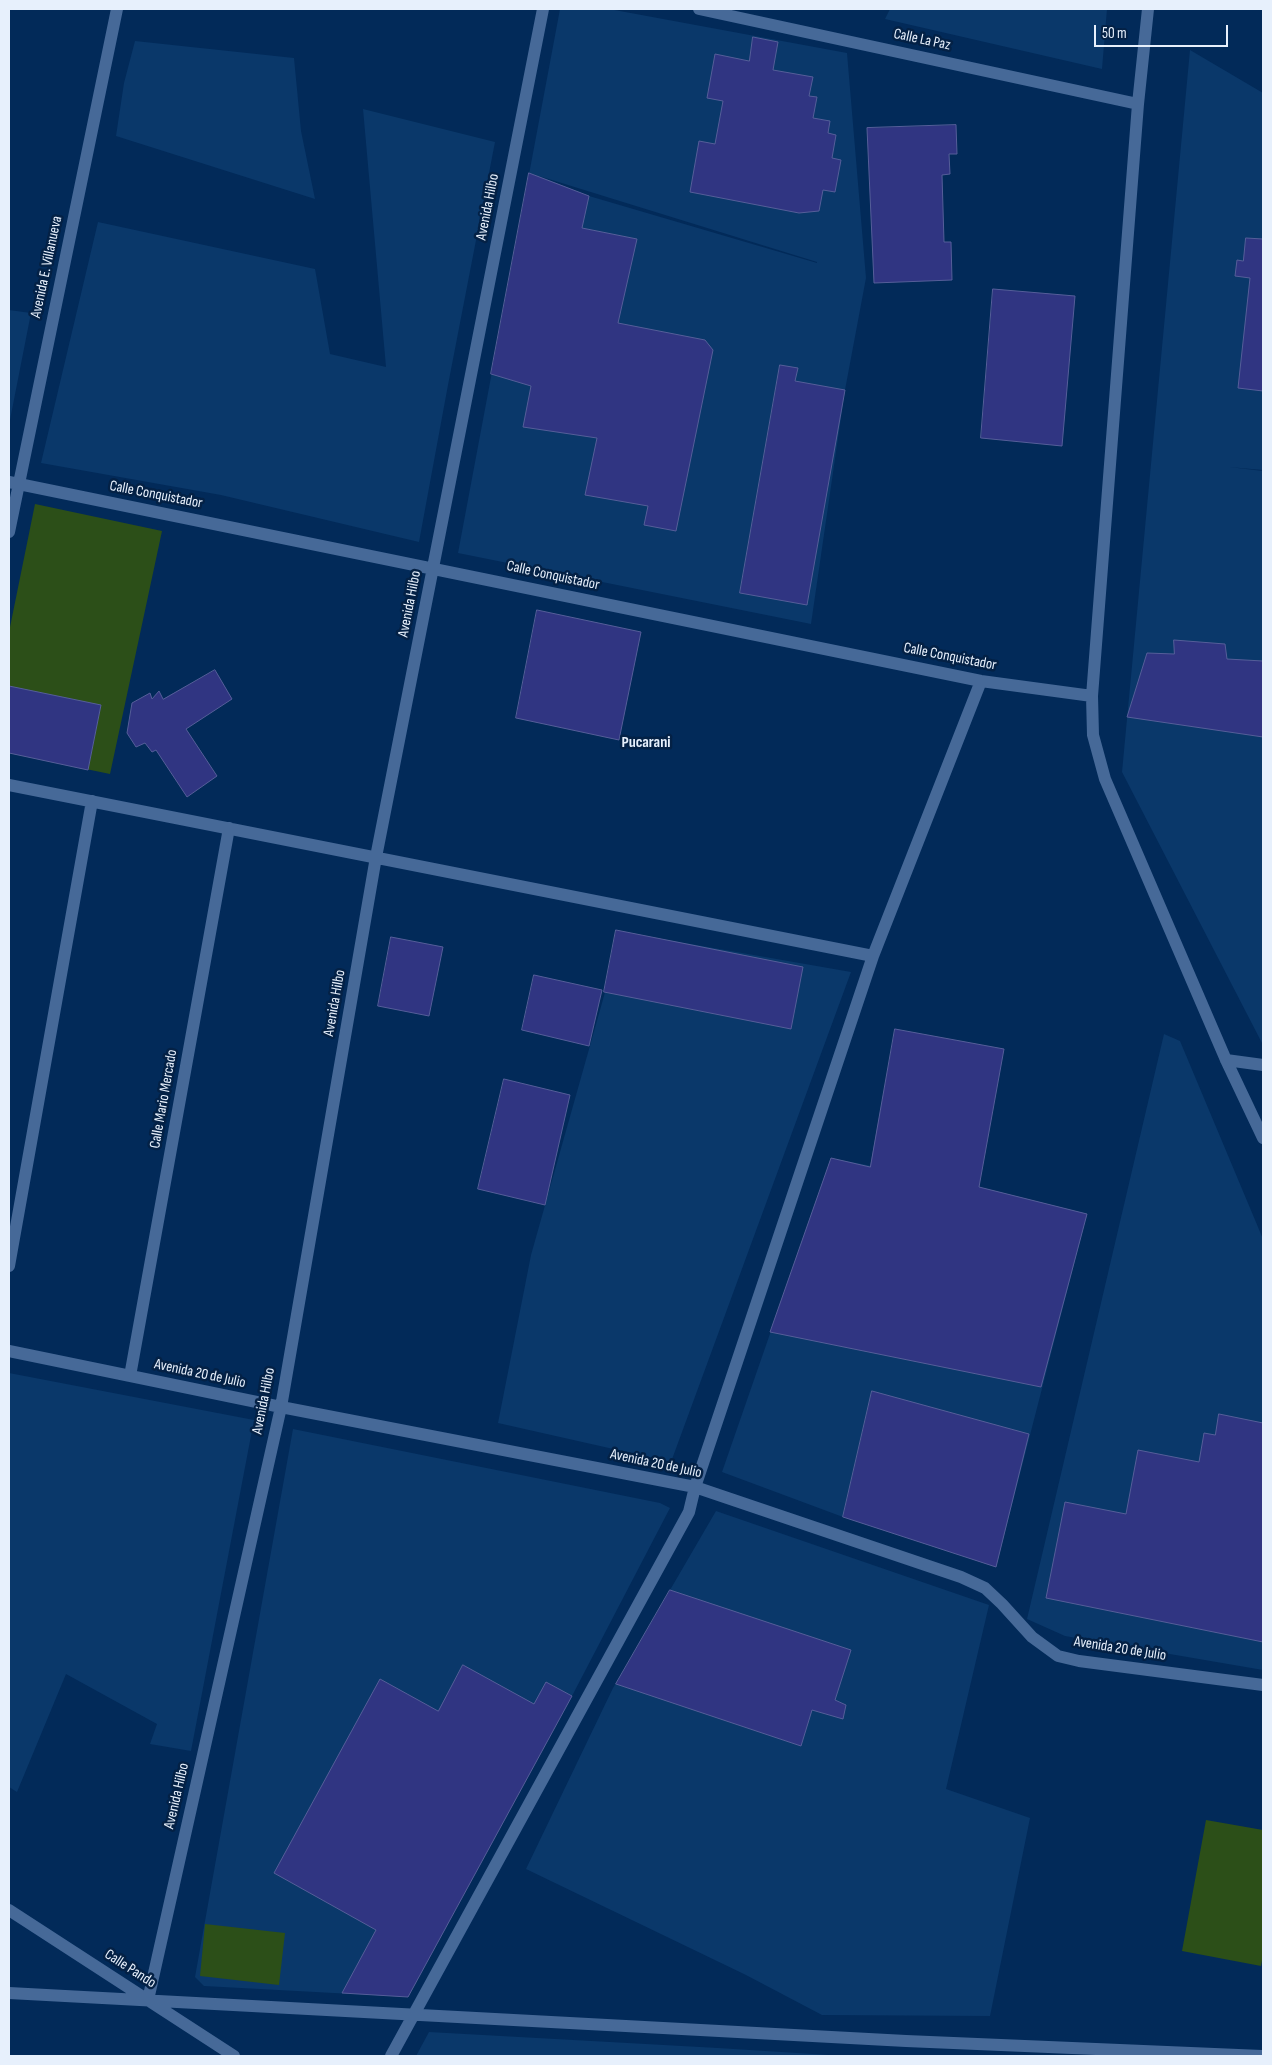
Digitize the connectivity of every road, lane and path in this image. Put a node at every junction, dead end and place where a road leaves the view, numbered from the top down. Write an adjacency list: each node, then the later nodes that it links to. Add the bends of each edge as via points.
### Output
1 (117, 9): 6 (street, Avenida E. Villanueva)
2 (543, 9): 8 (street, Avenida Hilbo)
3 (700, 9): 5 (street, Calle La Paz)
4 (1148, 9): 5 (street)
5 (1138, 104): 10 (street)
6 (14, 483): 7 (street, Avenida E. Villanueva); 8 (street, Calle Conquistador)
7 (9, 532)
8 (434, 567): 9 (street, Calle Conquistador); 14 (street, Avenida Hilbo)
9 (981, 681): 10 (street, Calle Conquistador); 15 (street)
10 (1092, 696): 16 (street, via 1092,735 1105,780)
11 (9, 785): 12 (street)
12 (92, 801): 13 (street); 19 (street)
13 (229, 828): 14 (street); 21 (street, Calle Mario Mercado)
14 (376, 858): 15 (street); 22 (street, Avenida Hilbo)
15 (873, 956): 23 (street)
16 (1226, 1060): 17 (street); 18 (street)
17 (1263, 1064)
18 (1263, 1138)
19 (9, 1266)
20 (9, 1351): 21 (street, Avenida 20 de Julio)
21 (130, 1376): 22 (street, Avenida 20 de Julio)
22 (281, 1407): 23 (street, Avenida 20 de Julio); 27 (street, Avenida Hilbo)
23 (695, 1487): 24 (street, Avenida 20 de Julio, via 962,1577 985,1588 1032,1637 1058,1656); 28 (street, via 689,1512)
24 (1263, 1685)
25 (9, 1910): 27 (street, Calle Pando)
26 (9, 1993): 27 (street)
27 (148, 2000): 28 (street); 29 (street, Calle Pando)
28 (415, 2014): 30 (street); 31 (street, via 906,2041)
29 (234, 2056)
30 (391, 2056)
31 (1262, 2056)

